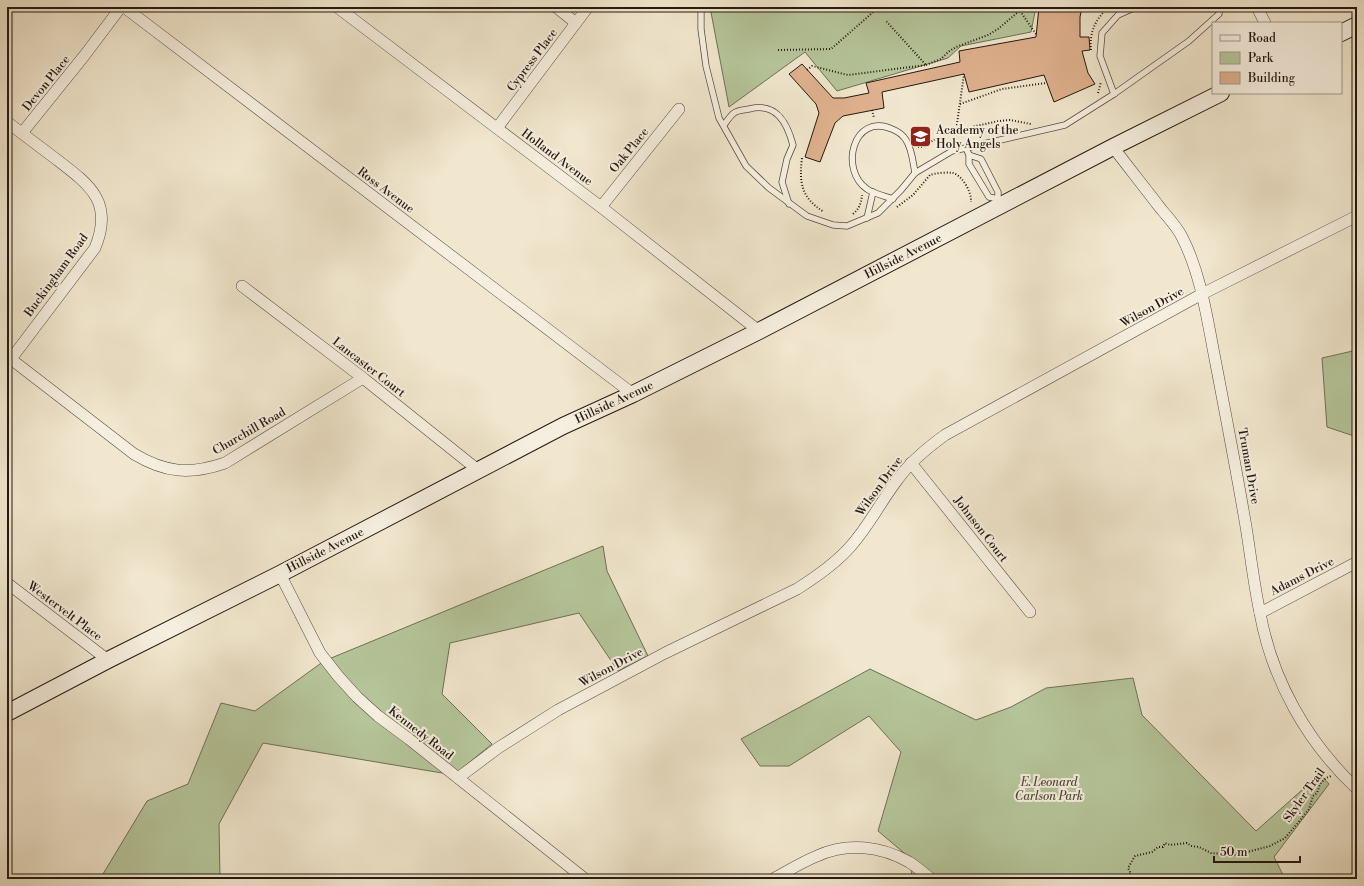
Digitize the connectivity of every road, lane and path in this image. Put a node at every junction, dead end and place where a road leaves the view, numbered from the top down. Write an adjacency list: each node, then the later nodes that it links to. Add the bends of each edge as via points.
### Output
1 (123, 7): 38 (street, Devon Place); 62 (street, Ross Avenue)
2 (337, 7): 36 (street, Holland Avenue)
3 (556, 7): 15 (street)
4 (588, 7): 15 (street, Cypress Place)
5 (701, 7): 35 (lane, via 706,66)
6 (880, 7): 19 (path, via 831,49)
7 (1024, 7): 12 (path)
8 (1109, 7): 20 (path, via 1096,22 1091,34)
9 (1136, 7): 26 (lane, via 1118,15 1102,33 1100,56)
10 (1219, 7): 26 (lane, via 1219,14 1189,41)
11 (1257, 7): 14 (street)
12 (1020, 11): 18 (path); 21 (path, via 988,35 956,47 941,59)
13 (886, 21): 21 (path)
14 (1264, 22)
15 (576, 23): 36 (street, Cypress Place)
16 (1357, 24): 17 (main road)
17 (1342, 32)
18 (1036, 34)
19 (778, 50)
20 (1093, 56)
21 (926, 65): 22 (path, via 848,76 812,66)
22 (807, 70)
23 (964, 74): 29 (path)
24 (1101, 78): 28 (path)
25 (1046, 82): 29 (path, via 1002,89)
26 (1114, 94): 41 (lane, via 1065,125)
27 (1219, 94): 40 (main road, Hillside Avenue)
28 (1094, 99)
29 (960, 104): 37 (path)
30 (679, 109): 51 (street, Oak Place)
31 (872, 110): 32 (path, via 873,118)
32 (879, 118)
33 (7, 122): 38 (street, Buckingham Road)
34 (1032, 124): 37 (path, via 999,121)
35 (724, 125): 50 (lane, via 746,166); 50 (lane, via 734,112 759,106 774,111 783,120 790,132 793,145 782,182)
36 (497, 128): 51 (street, Holland Avenue)
37 (956, 131): 39 (path, via 922,147)
38 (22, 133): 60 (street, Buckingham Road, via 90,187 99,204 102,224 95,248)
39 (915, 145)
40 (1113, 147): 49 (main road, Hillside Avenue); 58 (street, Truman Drive, via 1182,236)
41 (966, 148): 42 (lane); 44 (lane, via 952,151)
42 (969, 155): 49 (lane, via 969,164 989,197); 49 (lane, via 981,159 998,192)
43 (802, 158): 53 (path, via 802,187 813,205)
44 (915, 173): 46 (lane, via 906,139 888,127 876,126 866,129 854,145 853,165 861,184); 47 (lane)
45 (861, 192): 54 (path, via 858,210)
46 (873, 192): 47 (lane); 56 (lane)
47 (893, 199): 56 (lane, via 878,213)
48 (971, 202): 52 (path, via 969,191 959,177 952,173 933,174 913,195)
49 (1000, 202): 59 (main road, Hillside Avenue)
50 (790, 204): 56 (lane, via 807,216 833,225 847,226)
51 (600, 207): 59 (street, Holland Avenue)
52 (894, 209)
53 (830, 214)
54 (848, 215)
55 (1357, 216): 58 (street, Wilson Drive)
56 (867, 218)
57 (242, 286): 61 (street, Lancaster Court)
58 (1202, 294): 63 (street, Wilson Drive, via 960,425 932,444); 69 (street, Truman Drive, via 1236,464)
59 (759, 331): 62 (main road, Hillside Avenue)
60 (9, 357): 61 (street, Churchill Road, via 134,454 162,468 177,471 208,469 225,463)
61 (363, 378): 64 (street, Lancaster Court)
62 (633, 394): 64 (main road, Hillside Avenue, via 563,426)
63 (911, 463): 68 (street, Johnson Court); 73 (street, Wilson Drive, via 850,547 815,577 797,589 665,653 558,710 498,748)
64 (478, 470): 66 (main road, Hillside Avenue)
65 (1357, 562): 69 (street, Adams Drive)
66 (280, 574): 70 (main road, Hillside Avenue); 73 (street, Kennedy Road, via 320,653 338,676 378,716)
67 (7, 583): 70 (street, Westervelt Place)
68 (1030, 612)
69 (1260, 613): 72 (street, Truman Drive, via 1275,668 1287,694 1304,725)
70 (108, 660): 71 (main road, Hillside Avenue)
71 (7, 713)
72 (1334, 766): 74 (street, Truman Drive); 75 (path, Skyler Trail, via 1332,776 1320,784 1309,809 1285,838 1275,844 1236,856 1211,853 1187,843 1165,844 1152,852 1135,856 1128,868 1131,874)
73 (458, 778): 76 (street, Kennedy Road)
74 (1357, 789)
75 (1127, 875)
76 (585, 879)
77 (774, 879): 78 (street, via 832,850 864,847 896,855)
78 (932, 879)

